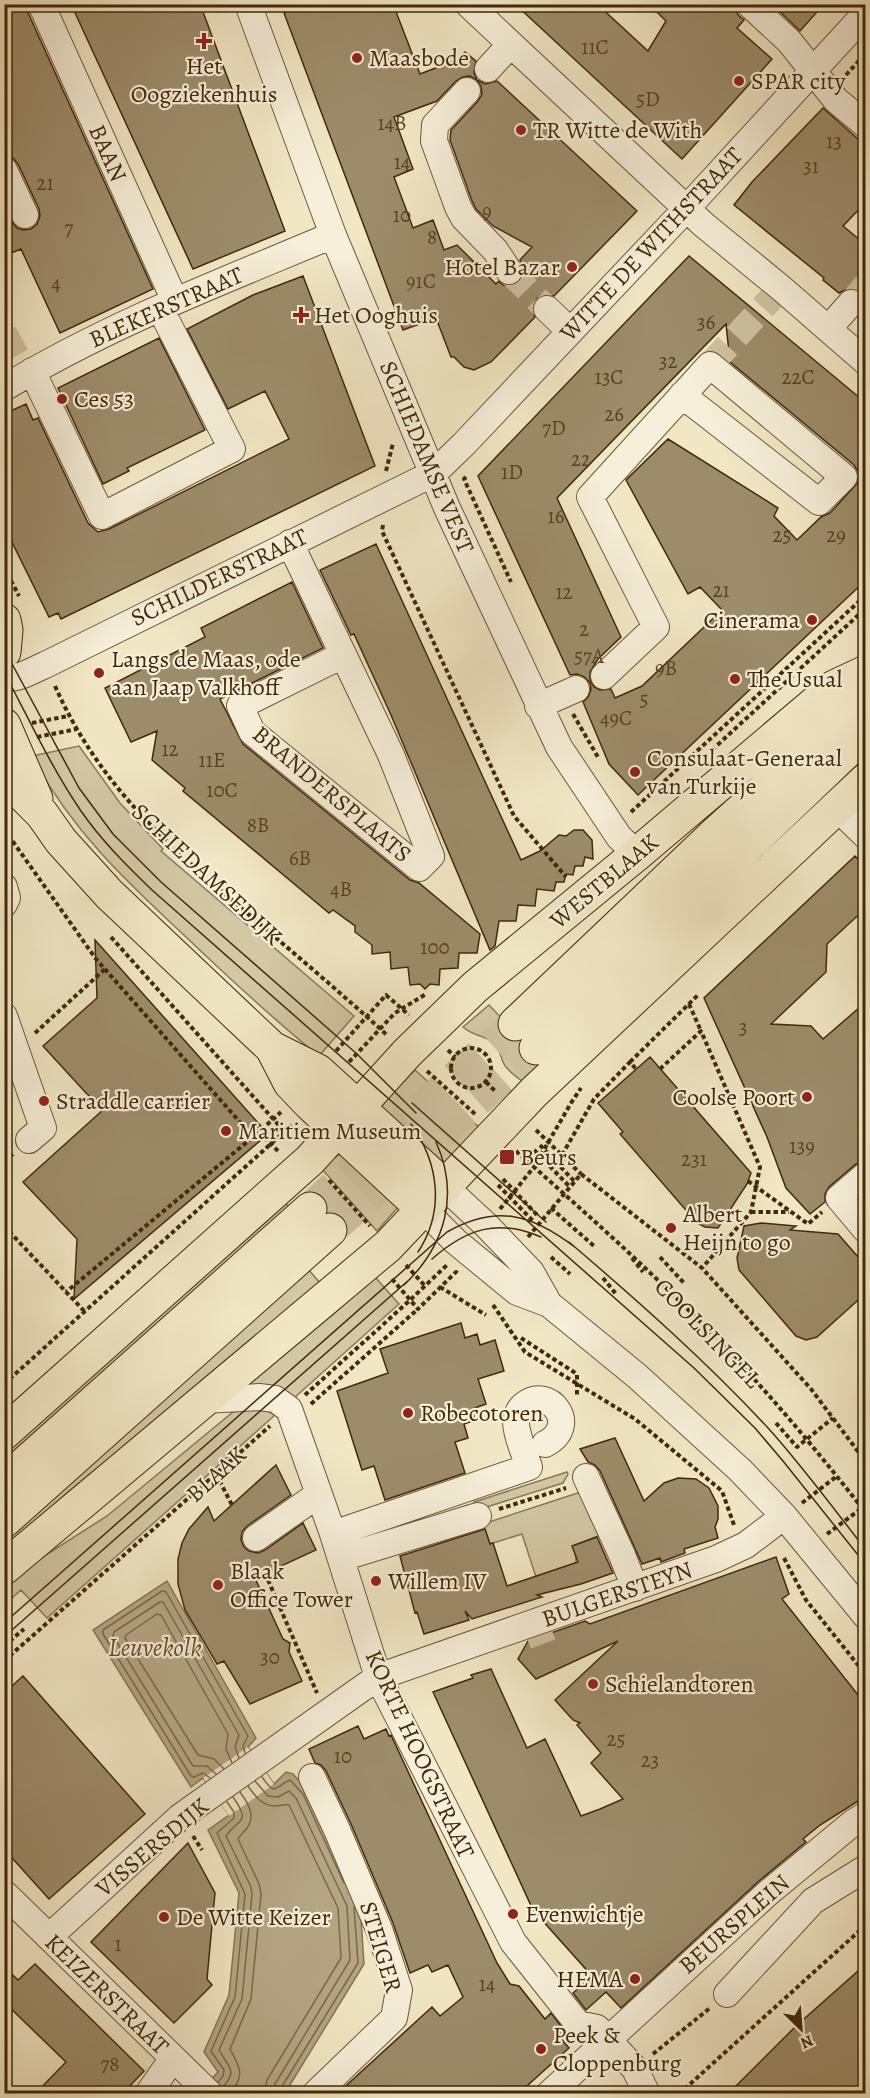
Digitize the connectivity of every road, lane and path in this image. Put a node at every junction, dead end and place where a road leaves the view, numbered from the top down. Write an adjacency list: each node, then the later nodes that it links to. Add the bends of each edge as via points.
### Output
1 (41, 4): 17 (street, BAAN)
2 (248, 4): 14 (street, SCHIEDAMSE VEST)
3 (468, 4): 6 (street)
4 (749, 4): 8 (street)
5 (866, 13): 8 (street, WITTE DE WITHSTRAAT)
6 (510, 45): 7 (street); 12 (street)
7 (488, 69)
8 (813, 69): 10 (street, via 836,100); 12 (street, WITTE DE WITHSTRAAT)
9 (467, 91): 15 (street, via 435,125 434,141 464,218)
10 (866, 125)
11 (4, 170): 13 (street)
12 (687, 207): 19 (street); 20 (street, WITTE DE WITHSTRAAT)
13 (25, 215)
14 (333, 235): 17 (street, BLEKERSTRAAT); 25 (street, SCHIEDAMSE VEST)
15 (509, 271)
16 (850, 303): 19 (street)
17 (168, 304): 22 (street, BLEKERSTRAAT); 22 (street, BAAN, via 232,449 102,516)
18 (548, 309): 20 (street)
19 (828, 329): 21 (street)
20 (570, 331): 26 (street, WITTE DE WITHSTRAAT)
21 (866, 362)
22 (30, 373): 23 (street, BLEKERSTRAAT)
23 (4, 388)
24 (682, 395): 24 (street, via 819,502 844,477 710,365); 34 (street, via 590,497 656,627)
25 (414, 431): 26 (street, SCHIEDAMSE VEST); 27 (path, via 394,441 384,475)
26 (434, 473): 27 (street, SCHILDERSTRAAT); 38 (street, SCHIEDAMSE VEST)
27 (390, 494): 28 (street, SCHILDERSTRAAT); 49 (path, via 382,531 513,816)
28 (290, 543): 31 (street, BRANDERSPLAATS); 32 (street, SCHILDERSTRAAT)
29 (4, 620): 30 (main road)
30 (4, 652)
31 (343, 655): 31 (street, BRANDERSPLAATS, via 391,755 431,856 419,868 252,732 240,706)
32 (45, 665): 35 (street, SCHILDERSTRAAT); 39 (path, SCHIEDAMSEDIJK)
33 (866, 672): 48 (main road, WESTBLAAK, via 834,687)
34 (604, 676)
35 (4, 678)
36 (576, 689): 38 (street)
37 (866, 690): 58 (main road, WESTBLAAK, via 816,743)
38 (538, 706): 48 (street, SCHIEDAMSE VEST, via 592,797 619,837)
39 (69, 716): 40 (path); 57 (path, SCHIEDAMSEDIJK, via 121,792 165,840)
40 (5, 726): 45 (main road)
41 (866, 735): 61 (main road)
42 (4, 776): 45 (main road)
43 (866, 780): 44 (main road)
44 (836, 807): 47 (street); 72 (main road, via 534,1092)
45 (42, 814): 67 (main road, via 109,894 272,1048 290,1083)
46 (4, 829): 53 (path)
47 (866, 836)
48 (637, 854): 60 (main road, WESTBLAAK, via 475,987)
49 (568, 880)
50 (4, 887): 51 (street)
51 (4, 904)
52 (104, 929): 69 (path)
53 (105, 969): 62 (path); 73 (path)
54 (699, 993): 55 (path)
55 (689, 1004): 59 (path); 64 (path)
56 (4, 1016): 62 (street)
57 (367, 1017): 60 (path, SCHIEDAMSEDIJK, via 380,1028); 60 (path, via 386,995); 67 (path)
58 (514, 1024)
59 (701, 1030): 66 (path); 85 (path, via 760,1167)
60 (418, 1043): 63 (path); 68 (main road, WESTBLAAK); 72 (path, COOLSINGEL)
61 (536, 1048)
62 (16, 1050): 74 (street, via 43,1128)
63 (455, 1057): 63 (path, via 452,1069 456,1081 474,1088 486,1082 491,1064 484,1053 472,1048)
64 (630, 1062): 65 (path); 77 (path, via 594,1098)
65 (636, 1069)
66 (660, 1069)
67 (308, 1082): 68 (main road); 69 (path)
68 (348, 1119): 78 (main road); 87 (main road)
69 (274, 1120): 71 (path)
70 (260, 1132): 73 (path)
71 (285, 1133): 78 (path); 112 (path)
72 (496, 1133): 86 (path, COOLSINGEL); 87 (main road)
73 (253, 1137): 107 (path)
74 (29, 1140)
75 (540, 1145): 81 (path)
76 (534, 1150): 84 (path)
77 (562, 1155)
78 (310, 1160): 97 (path); 121 (main road)
79 (866, 1175): 88 (street)
80 (503, 1179): 92 (path)
81 (574, 1181)
82 (748, 1181): 85 (path)
83 (498, 1185): 93 (path)
84 (569, 1186)
85 (756, 1188): 90 (path); 91 (path)
86 (564, 1194): 100 (path, via 581,1174); 122 (path, COOLSINGEL, via 731,1353)
87 (435, 1198): 97 (main road); 102 (street, via 455,1241); 110 (street, via 486,1226 531,1272)
88 (839, 1198): 91 (path, via 808,1224); 95 (street)
89 (551, 1208): 96 (path)
90 (751, 1212): 91 (path); 100 (path)
91 (791, 1212)
92 (538, 1216)
93 (533, 1221)
94 (4, 1226): 107 (path)
95 (866, 1230)
96 (595, 1247)
97 (381, 1252): 109 (path); 109 (path, BLAAK, via 425,1286); 117 (main road)
98 (631, 1257): 101 (path)
99 (660, 1257): 105 (path)
100 (702, 1268): 119 (path, via 811,1389)
101 (643, 1272)
102 (496, 1276): 110 (street, via 517,1292); 116 (path, via 483,1291 525,1352)
103 (603, 1278): 108 (path)
104 (465, 1279): 106 (path, via 456,1272)
105 (684, 1283)
106 (440, 1287): 111 (path); 113 (path)
107 (66, 1292): 112 (path)
108 (616, 1294)
109 (410, 1300): 111 (path); 118 (path, BLAAK)
110 (549, 1304): 133 (street, via 722,1452)
111 (418, 1309): 118 (path)
112 (85, 1312): 115 (path)
113 (486, 1315)
114 (521, 1338): 116 (path, via 577,1374)
115 (4, 1384)
116 (577, 1385): 137 (path, via 635,1419 722,1491 735,1526)
117 (204, 1400): 118 (street, via 274,1399); 139 (main road)
118 (291, 1414): 125 (path, BLAAK); 129 (street, KORTE HOOGSTRAAT)
119 (832, 1418): 122 (path); 124 (path)
120 (776, 1423): 122 (path, via 797,1447)
121 (4, 1433)
122 (807, 1439): 126 (path, COOLSINGEL)
123 (545, 1444): 135 (street, via 559,1433 561,1419 548,1401 533,1400 521,1408 516,1422 529,1467)
124 (866, 1462)
125 (216, 1474): 130 (path); 145 (path, BLAAK)
126 (837, 1476): 131 (path, COOLSINGEL); 133 (path)
127 (4, 1482): 134 (main road, via 320,1220)
128 (577, 1482): 132 (path); 141 (street, via 622,1555)
129 (319, 1494): 135 (street, KORTE HOOGSTRAAT); 136 (street)
130 (232, 1505)
131 (866, 1513)
132 (478, 1516): 138 (street)
133 (784, 1516): 137 (street, BULGERSTEYN); 142 (street)
134 (4, 1521)
135 (333, 1534): 138 (street, KORTE HOOGSTRAAT)
136 (255, 1538)
137 (750, 1542): 141 (street, BULGERSTEYN, via 716,1559); 146 (path, via 759,1554 772,1549 780,1552 806,1600)
138 (341, 1558): 147 (street, KORTE HOOGSTRAAT)
139 (4, 1568)
140 (265, 1573): 148 (path)
141 (635, 1588): 147 (street, BULGERSTEYN)
142 (866, 1616)
143 (24, 1629): 144 (path)
144 (4, 1647)
145 (4, 1660)
146 (866, 1675)
147 (378, 1677): 148 (street, BULGERSTEYN); 156 (street, KORTE HOOGSTRAAT, via 513,1942 578,2024 597,2028)
148 (326, 1714): 154 (street, VISSERSDIJK, via 168,1828)
149 (312, 1777): 161 (street, STEIGER, via 379,1929 399,1990 394,2018)
150 (866, 1815): 156 (street, BEURSPLEIN, via 769,1892)
151 (866, 1868): 155 (street, via 813,1901)
152 (4, 1893): 154 (street, KEIZERSTRAAT)
153 (866, 1925): 164 (path)
154 (49, 1937): 157 (street, KEIZERSTRAAT)
155 (727, 1994): 158 (path)
156 (608, 2039): 158 (street, KORTE HOOGSTRAAT); 162 (street, BEURSPLEIN)
157 (173, 2058): 159 (street, KEIZERSTRAAT); 160 (street)
158 (641, 2064): 163 (street, KORTE HOOGSTRAAT)
159 (207, 2091)
160 (148, 2094)
161 (315, 2094)
162 (549, 2094)
163 (647, 2094)
164 (679, 2094)

